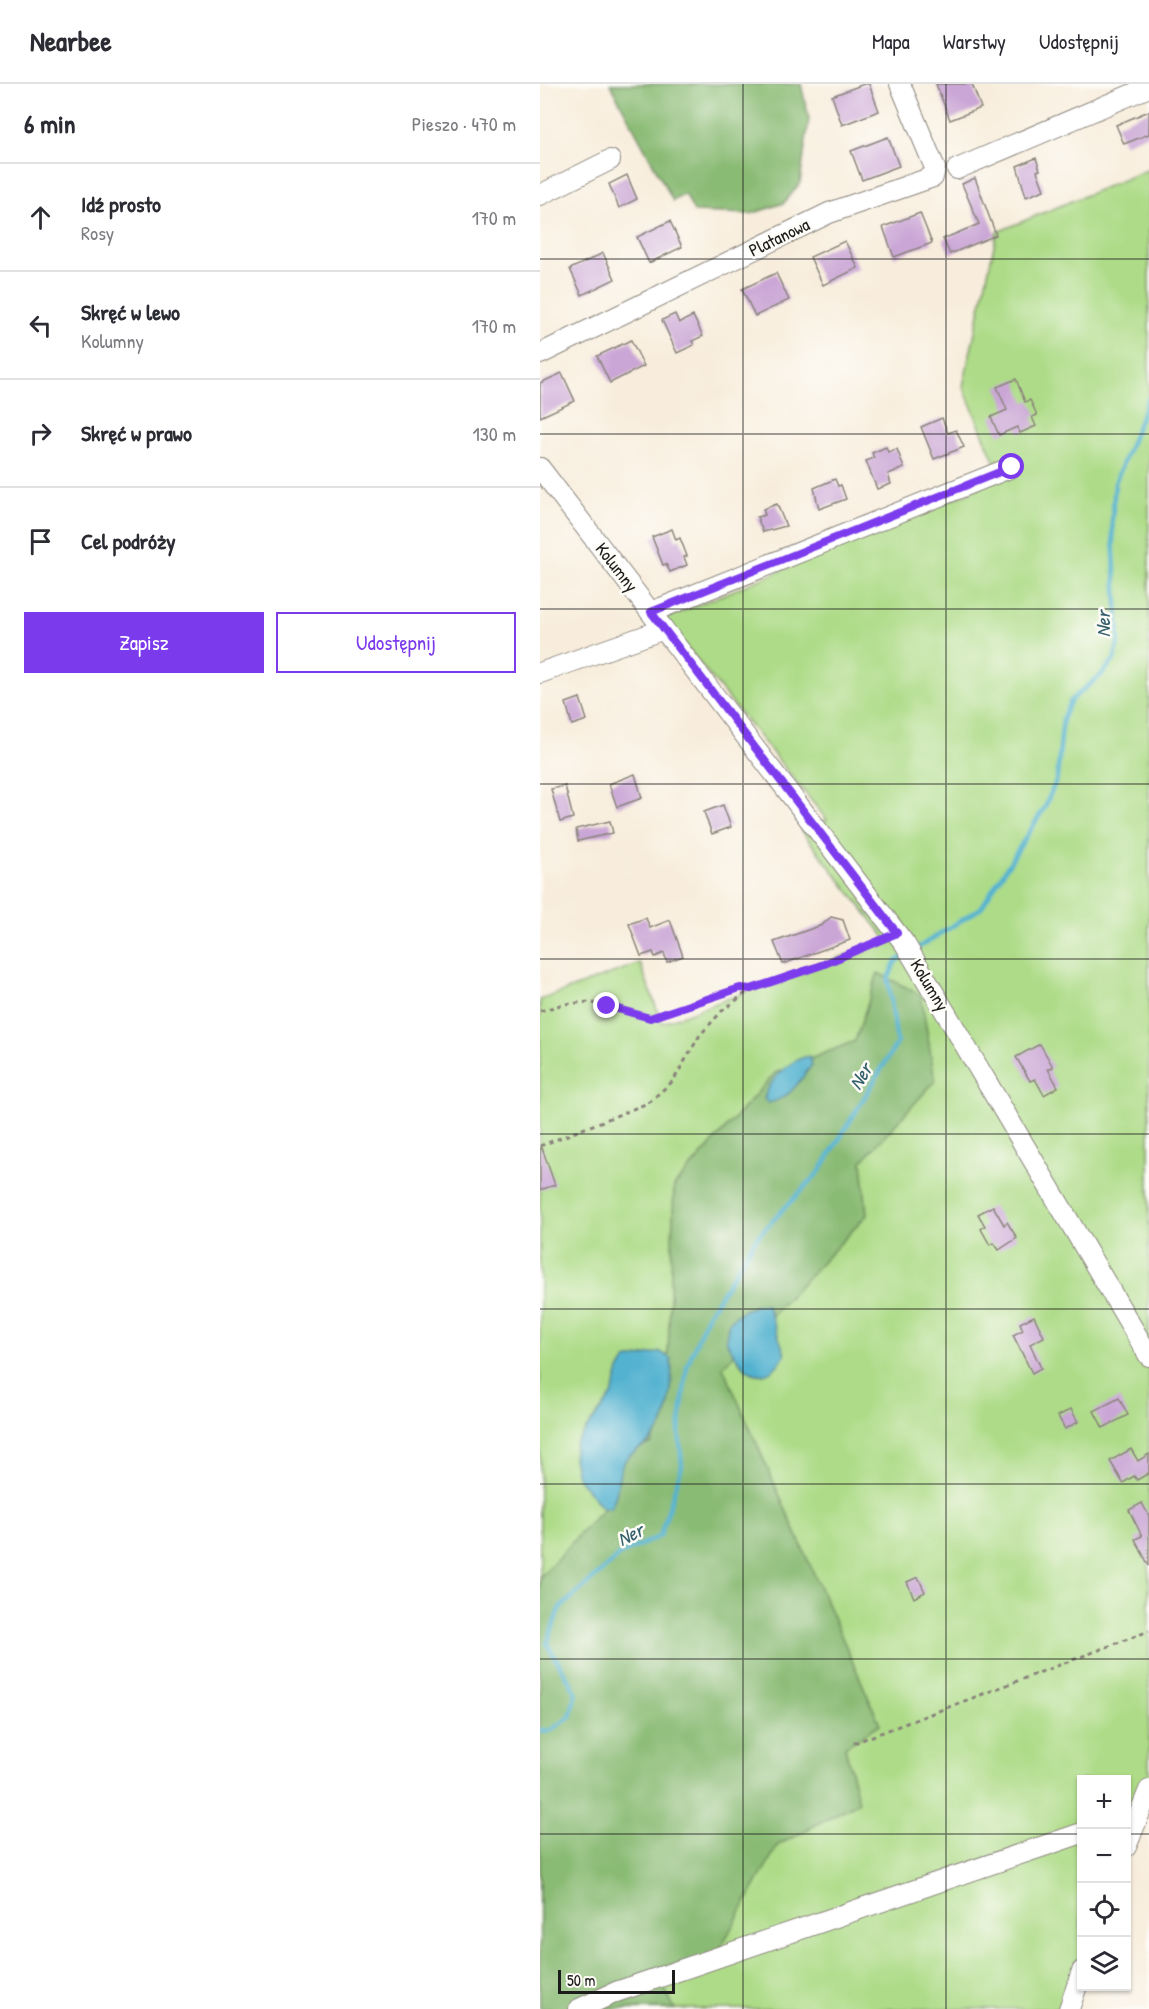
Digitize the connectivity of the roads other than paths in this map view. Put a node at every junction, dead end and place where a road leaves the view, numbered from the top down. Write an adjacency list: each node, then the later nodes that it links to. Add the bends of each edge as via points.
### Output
1 (900, 84): 6 (street, Platanowa, via 935,168 933,177 829,213)
2 (1149, 87): 4 (street)
3 (610, 160): 5 (street)
4 (957, 169)
5 (540, 195)
6 (540, 354)
7 (1012, 467): 9 (street)
8 (540, 468): 9 (street, Kolumny)
9 (657, 619): 10 (street, via 656,632); 11 (street, Kolumny, via 901,939)
10 (540, 673)
11 (1149, 1356)
12 (1149, 1790): 13 (street)
13 (1138, 1813): 14 (street)
14 (1131, 1833)
15 (1077, 1835): 17 (street, via 639,1984)
16 (1077, 1986): 18 (street)
17 (579, 2009)
18 (1069, 2009)

